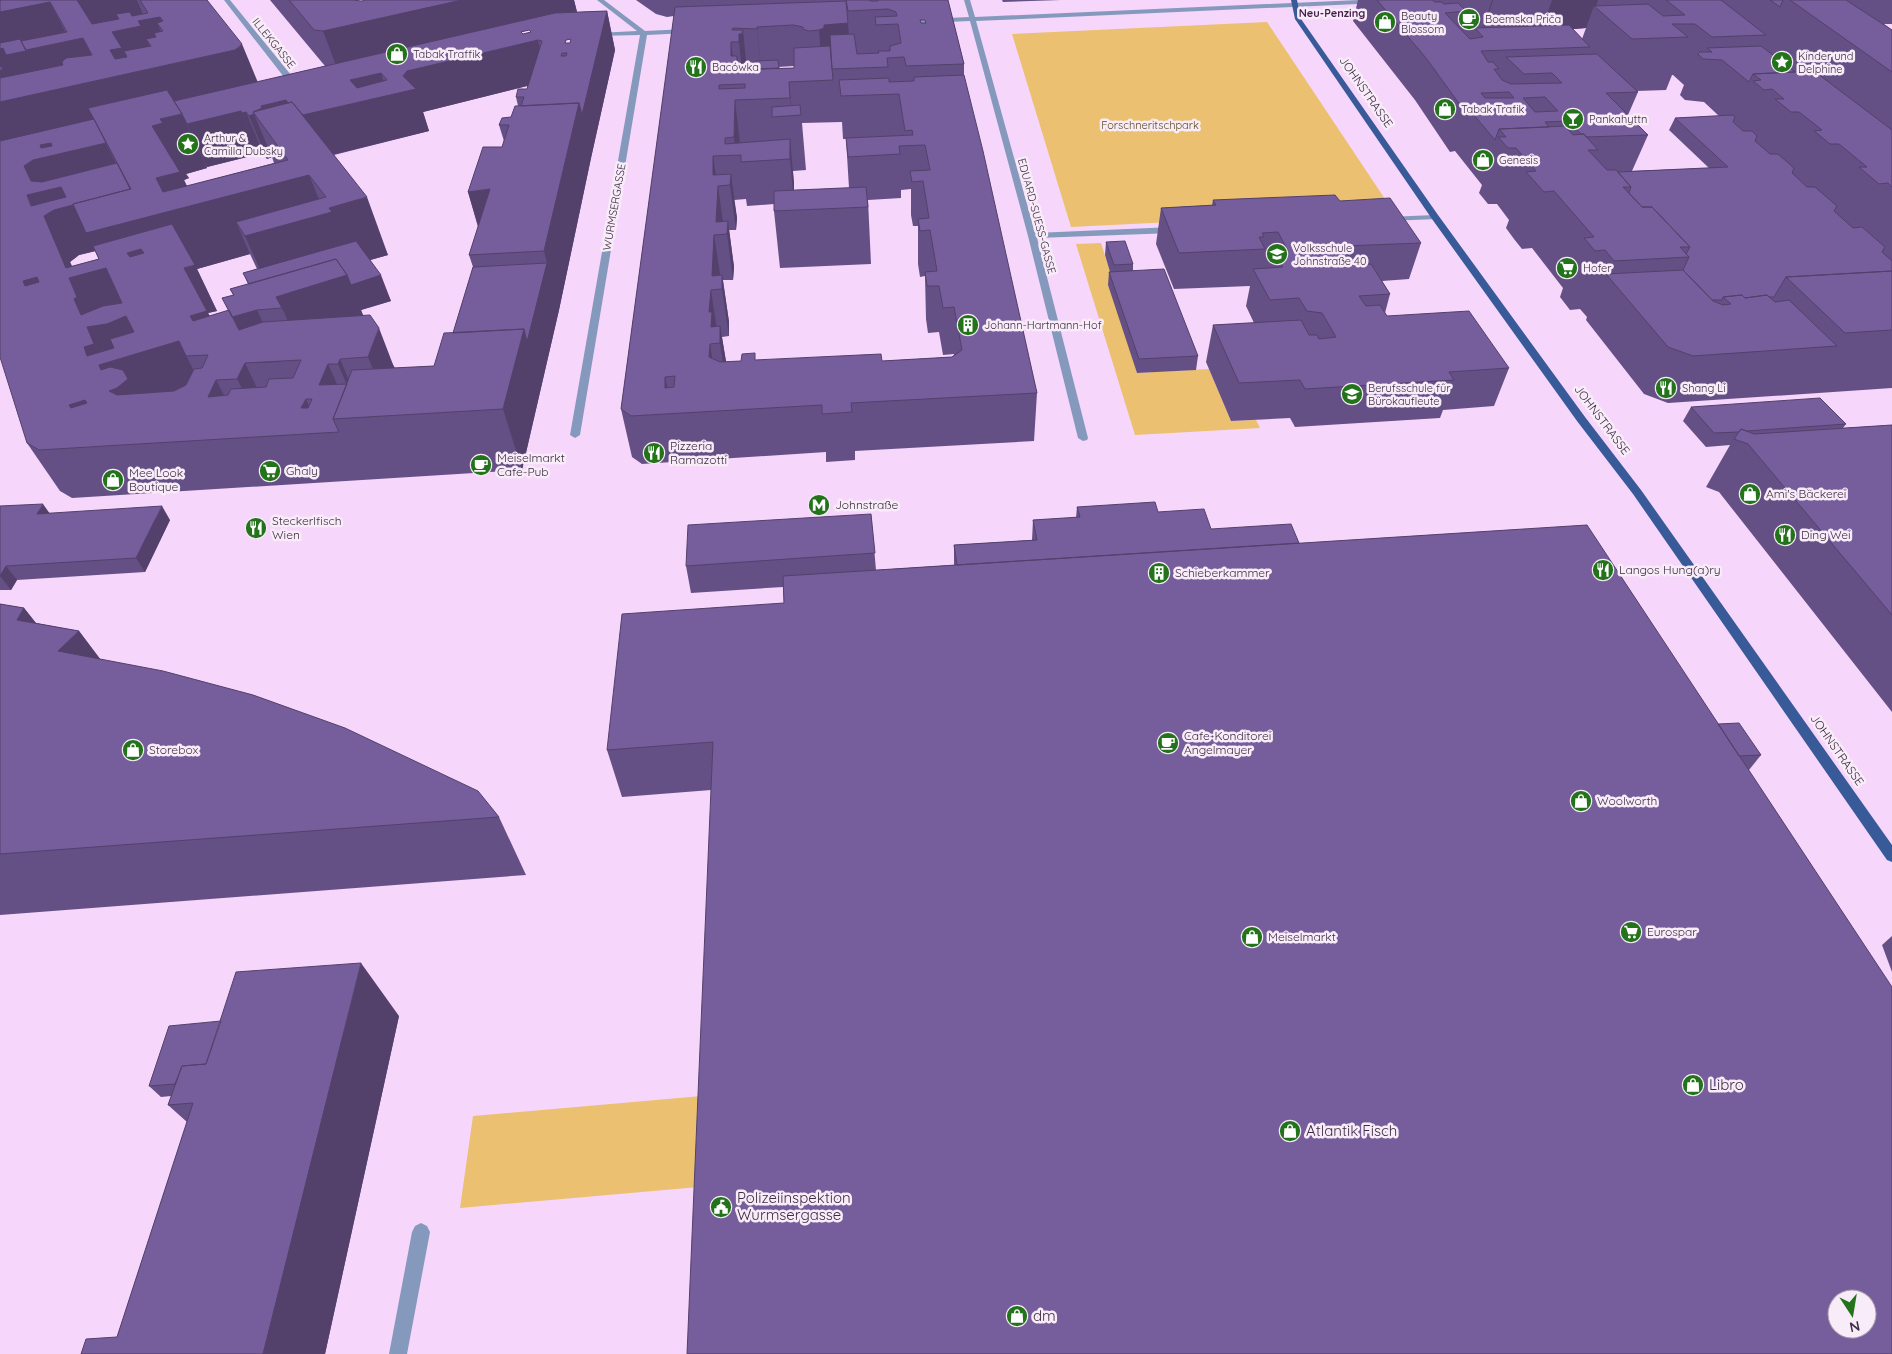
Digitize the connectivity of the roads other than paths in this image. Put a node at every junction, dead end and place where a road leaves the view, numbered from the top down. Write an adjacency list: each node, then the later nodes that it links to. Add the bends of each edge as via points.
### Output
1 (227, 0): 11 (street, ILLEKGASSE)
2 (600, 0): 9 (street)
3 (967, 0): 6 (street, EDUARD-SUESS-GASSE)
4 (1402, 0): 5 (street)
5 (1294, 3): 6 (street); 12 (main road, JOHNSTRASSE, via 1298,19)
6 (972, 19): 7 (street); 15 (street, EDUARD-SUESS-GASSE)
7 (896, 22)
8 (693, 31): 9 (street)
9 (644, 33): 10 (street); 16 (street, WURMSERGASSE)
10 (590, 36)
11 (305, 98)
12 (1435, 217): 13 (street); 18 (main road, JOHNSTRASSE, via 1580,419 1637,492)
13 (1378, 220)
14 (1180, 229): 15 (street)
15 (1031, 232): 17 (street, EDUARD-SUESS-GASSE)
16 (575, 435)
17 (1083, 438)
18 (1892, 856)
19 (421, 1232): 20 (street)
20 (398, 1354)

